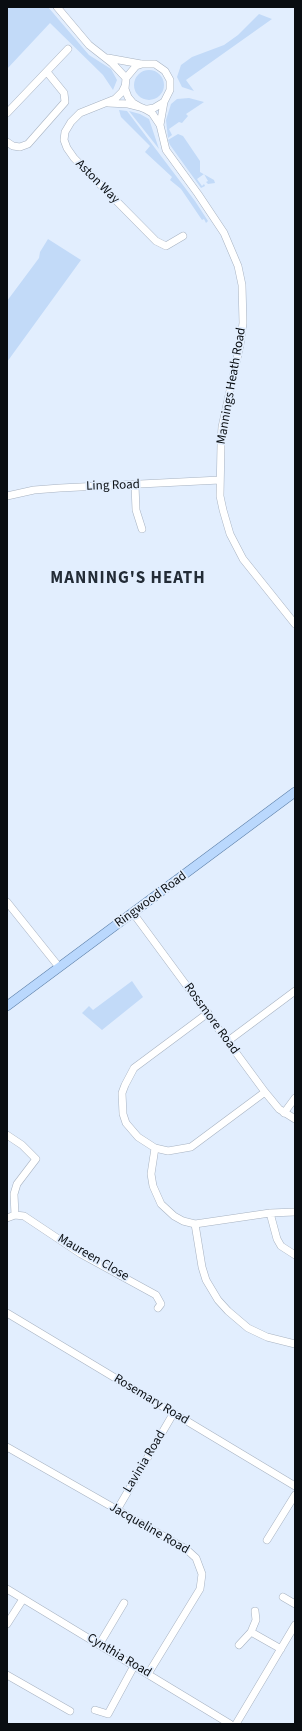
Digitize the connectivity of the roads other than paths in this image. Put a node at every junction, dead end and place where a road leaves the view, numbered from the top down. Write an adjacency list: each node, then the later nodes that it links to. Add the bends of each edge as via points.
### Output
1 (60, 8): 3 (street, via 89,45)
2 (68, 49): 5 (street)
3 (106, 58): 4 (street); 6 (street)
4 (142, 64): 6 (street, via 131,70); 8 (street, via 160,66 168,75 170,90)
5 (46, 72): 11 (street); 13 (street, via 64,93 65,102 28,144 20,147)
6 (126, 78): 7 (street)
7 (125, 86): 9 (street, Aston Way, via 122,92); 10 (street, via 128,97)
8 (164, 102): 10 (street, via 154,108); 12 (street, Mannings Heath Road)
9 (107, 103): 10 (street, Aston Way); 14 (street, Aston Way, via 80,113 71,122 65,132 67,148 156,241 166,246)
10 (142, 108): 12 (street, Mannings Heath Road, via 152,113)
11 (7, 112)
12 (160, 125): 15 (street, Mannings Heath Road, via 166,150 224,233 238,266 242,285 243,323 222,427)
13 (7, 142)
14 (183, 236)
15 (220, 480): 16 (street, Ling Road); 19 (street, Mannings Heath Road, via 223,510 236,547 253,573)
16 (135, 485): 17 (street, Ling Road, via 34,490); 18 (street, via 136,510)
17 (7, 496)
18 (142, 529)
19 (295, 624)
20 (295, 792): 22 (main road, Ringwood Road)
21 (7, 902): 23 (street)
22 (134, 913): 23 (main road, Ringwood Road); 26 (street, Rossmore Road)
23 (59, 967): 25 (main road, Ringwood Road)
24 (295, 991): 27 (street)
25 (7, 1006)
26 (208, 1013): 27 (street, Rossmore Road); 33 (street, via 134,1068 125,1085 123,1104 126,1123 138,1137)
27 (228, 1041): 28 (street, Rossmore Road)
28 (265, 1092): 30 (street, Rossmore Road); 33 (street, via 191,1147 168,1151)
29 (295, 1098): 30 (street)
30 (284, 1113): 31 (street, Rossmore Road)
31 (295, 1119)
32 (7, 1135): 36 (street, via 36,1159 17,1184 14,1194)
33 (155, 1148): 38 (street, via 151,1174 160,1204 183,1221)
34 (295, 1212): 35 (street)
35 (270, 1213): 38 (street); 39 (street, via 281,1246)
36 (15, 1215): 37 (street); 40 (street, Maureen Close, via 24,1216 81,1254 156,1295 161,1304)
37 (7, 1218)
38 (196, 1224): 42 (street, via 202,1267 206,1280 218,1300 248,1328 267,1337)
39 (295, 1255)
40 (158, 1308)
41 (7, 1313): 43 (street, Rosemary Road)
42 (295, 1344)
43 (174, 1414): 45 (street, Rosemary Road); 47 (street, Lavinia Road)
44 (7, 1447): 47 (street, Jacqueline Road)
45 (295, 1486)
46 (295, 1495): 48 (street)
47 (117, 1510): 62 (street, Jacqueline Road, via 192,1554 199,1563 202,1574 195,1598)
48 (267, 1540)
49 (7, 1589): 51 (street, Cynthia Road)
50 (283, 1597): 53 (street)
51 (23, 1599): 55 (street); 58 (street, Cynthia Road)
52 (124, 1603): 58 (street)
53 (295, 1604)
54 (255, 1611): 57 (street, via 256,1620)
55 (7, 1624)
56 (295, 1625): 60 (street)
57 (251, 1632): 59 (street); 60 (street)
58 (99, 1645): 61 (street, Cynthia Road)
59 (239, 1645)
60 (281, 1649): 67 (street)
61 (134, 1666): 62 (street, Cynthia Road); 64 (street, via 108,1714)
62 (148, 1674): 66 (street, Cynthia Road)
63 (7, 1675): 65 (street)
64 (96, 1710)
65 (70, 1711)
66 (230, 1724)
67 (236, 1724)

